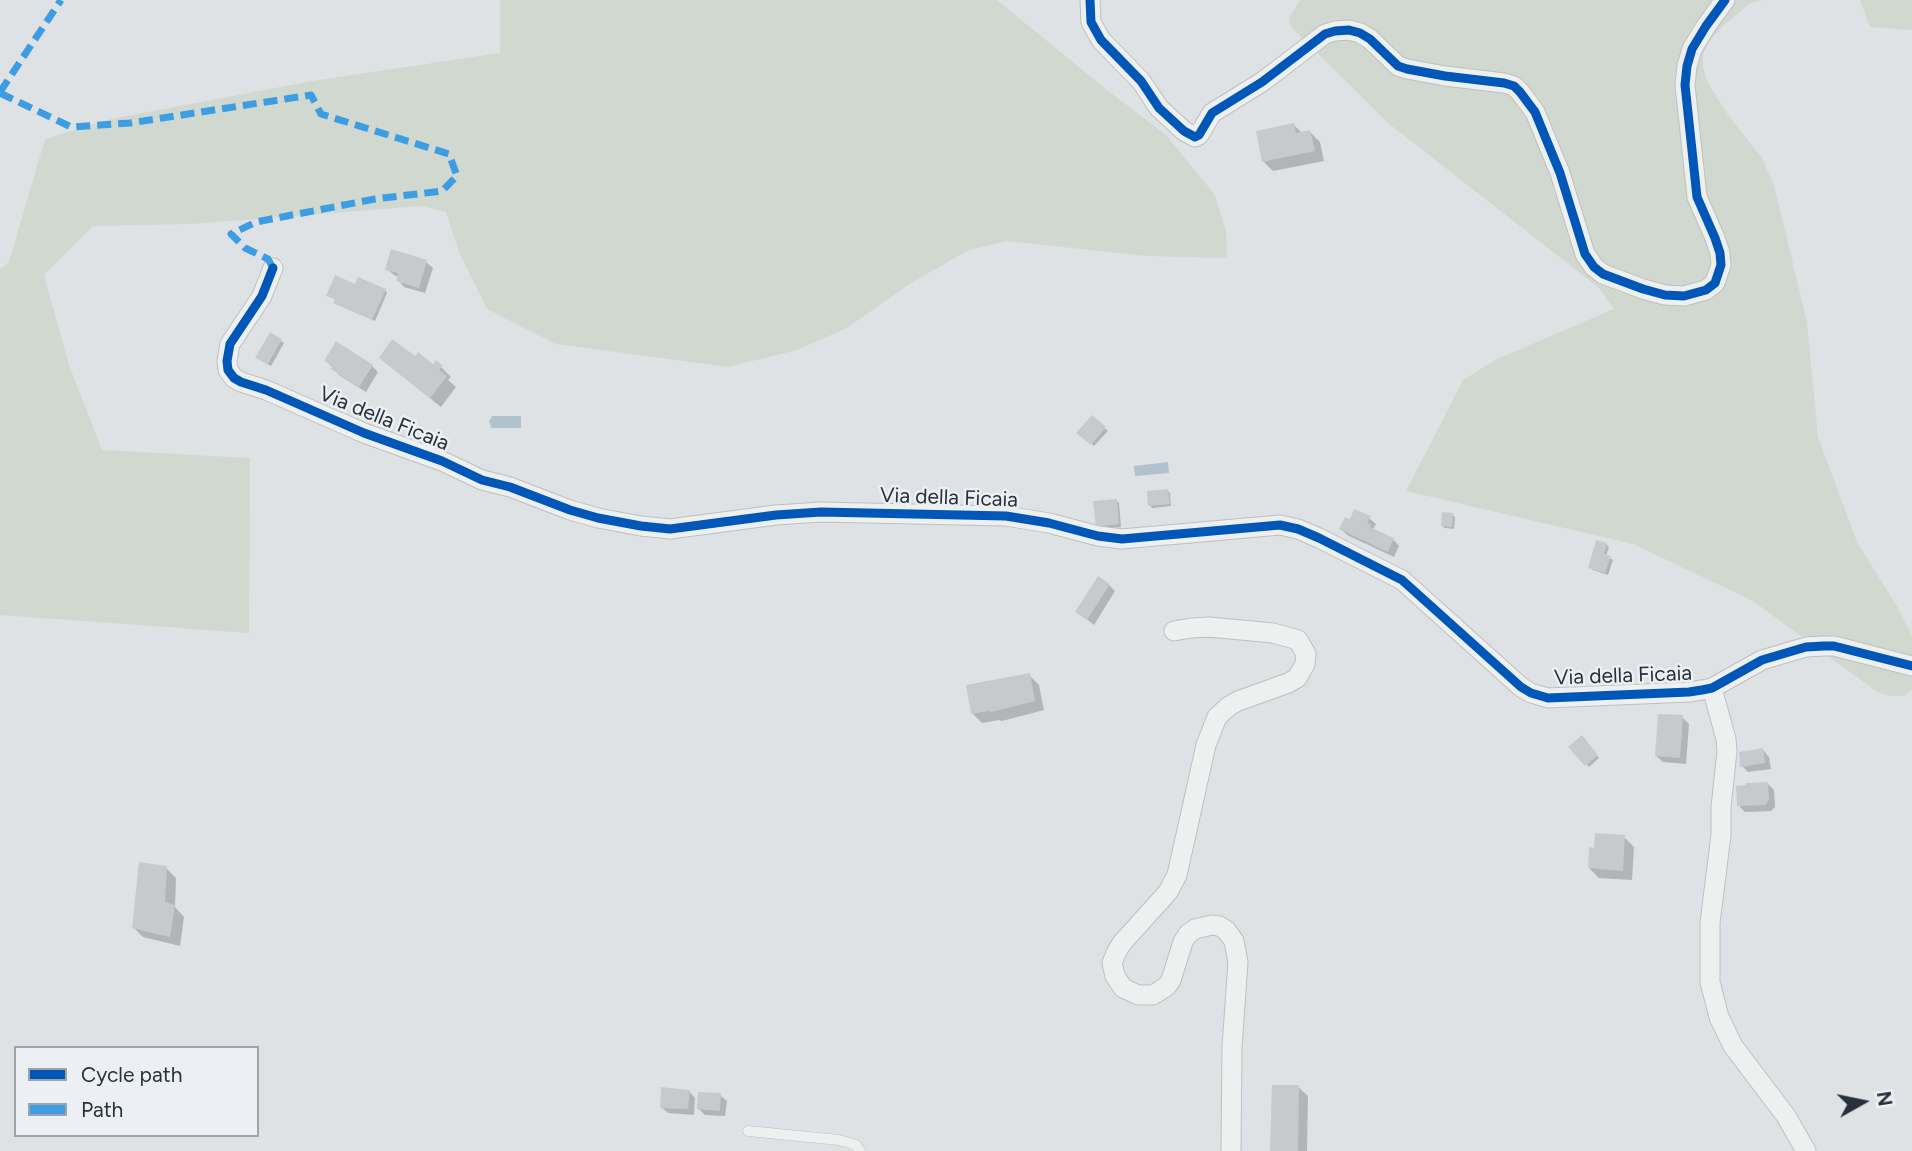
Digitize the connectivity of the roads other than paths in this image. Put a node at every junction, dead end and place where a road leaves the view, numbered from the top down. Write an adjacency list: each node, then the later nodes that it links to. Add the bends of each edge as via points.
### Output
1 (1090, 0): 2 (street, via 1091,22 1101,40 1141,81 1159,108 1195,137 1212,113 1335,31 1360,33 1407,69 1514,86 1535,112 1594,267 1643,289 1684,296 1715,283 1721,265 1697,197 1685,85 1692,49)
2 (1725, 0)
3 (273, 268): 6 (street, Via della Ficaia, via 262,296 230,344 228,370 234,378 482,480 570,510 670,529 821,512 1006,516 1122,539 1280,525 1319,538 1402,580 1531,693 1560,698)
4 (1174, 631): 9 (street, via 1209,627 1273,633 1297,640 1306,654 1306,664 1297,678 1238,701 1217,717 1206,745 1177,875 1163,899 1122,943 1112,964 1123,988 1153,995 1171,980 1183,942 1195,929 1219,926 1234,941 1238,962)
5 (1912, 666): 6 (street, Via della Ficaia, via 1834,646 1806,647 1762,660)
6 (1712, 688): 10 (street, via 1727,751 1710,923 1710,982 1733,1046 1786,1116)
7 (748, 1132): 8 (lane, via 839,1140)
8 (860, 1151)
9 (1231, 1151)
10 (1806, 1151)

